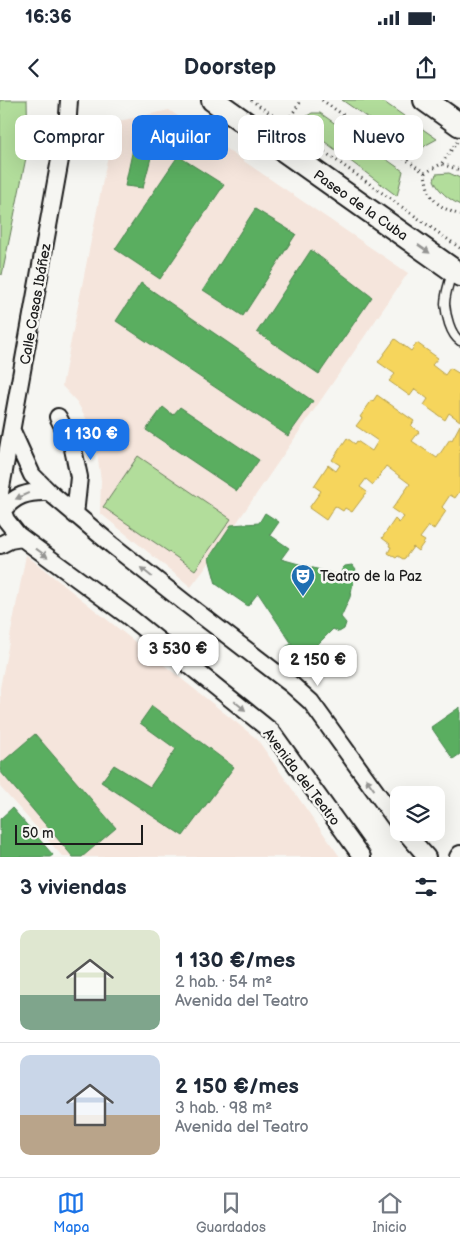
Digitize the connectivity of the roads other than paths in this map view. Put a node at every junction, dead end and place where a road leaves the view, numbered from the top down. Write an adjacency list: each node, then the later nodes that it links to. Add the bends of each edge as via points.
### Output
1 (76, 100): 5 (street, Calle Casas Ibáñez)
2 (82, 100): 5 (street)
3 (213, 100): 7 (main road, Paseo de la Cuba, one-way to 7)
4 (425, 100): 6 (main road)
5 (68, 105): 10 (street, Calle Casas Ibáñez)
6 (460, 125)
7 (456, 272): 8 (lane, via 445,304 449,322)
8 (460, 341)
9 (58, 417): 14 (street, via 72,444 79,477)
10 (12, 432): 11 (street, via 32,475); 12 (street, Calle Casas Ibáñez)
11 (49, 492): 13 (street, Avenida del Teatro, one-way to 13, via 32,491 20,495); 14 (street)
12 (0, 493)
13 (1, 509): 15 (street, Avenida del Teatro)
14 (75, 515): 17 (street, one-way to 14, via 311,702)
15 (22, 538): 16 (street); 19 (street, Avenida del Teatro, one-way to 19, via 128,616 272,732)
16 (0, 545)
17 (390, 812)
18 (413, 841): 20 (street)
19 (362, 857)
20 (427, 857)

